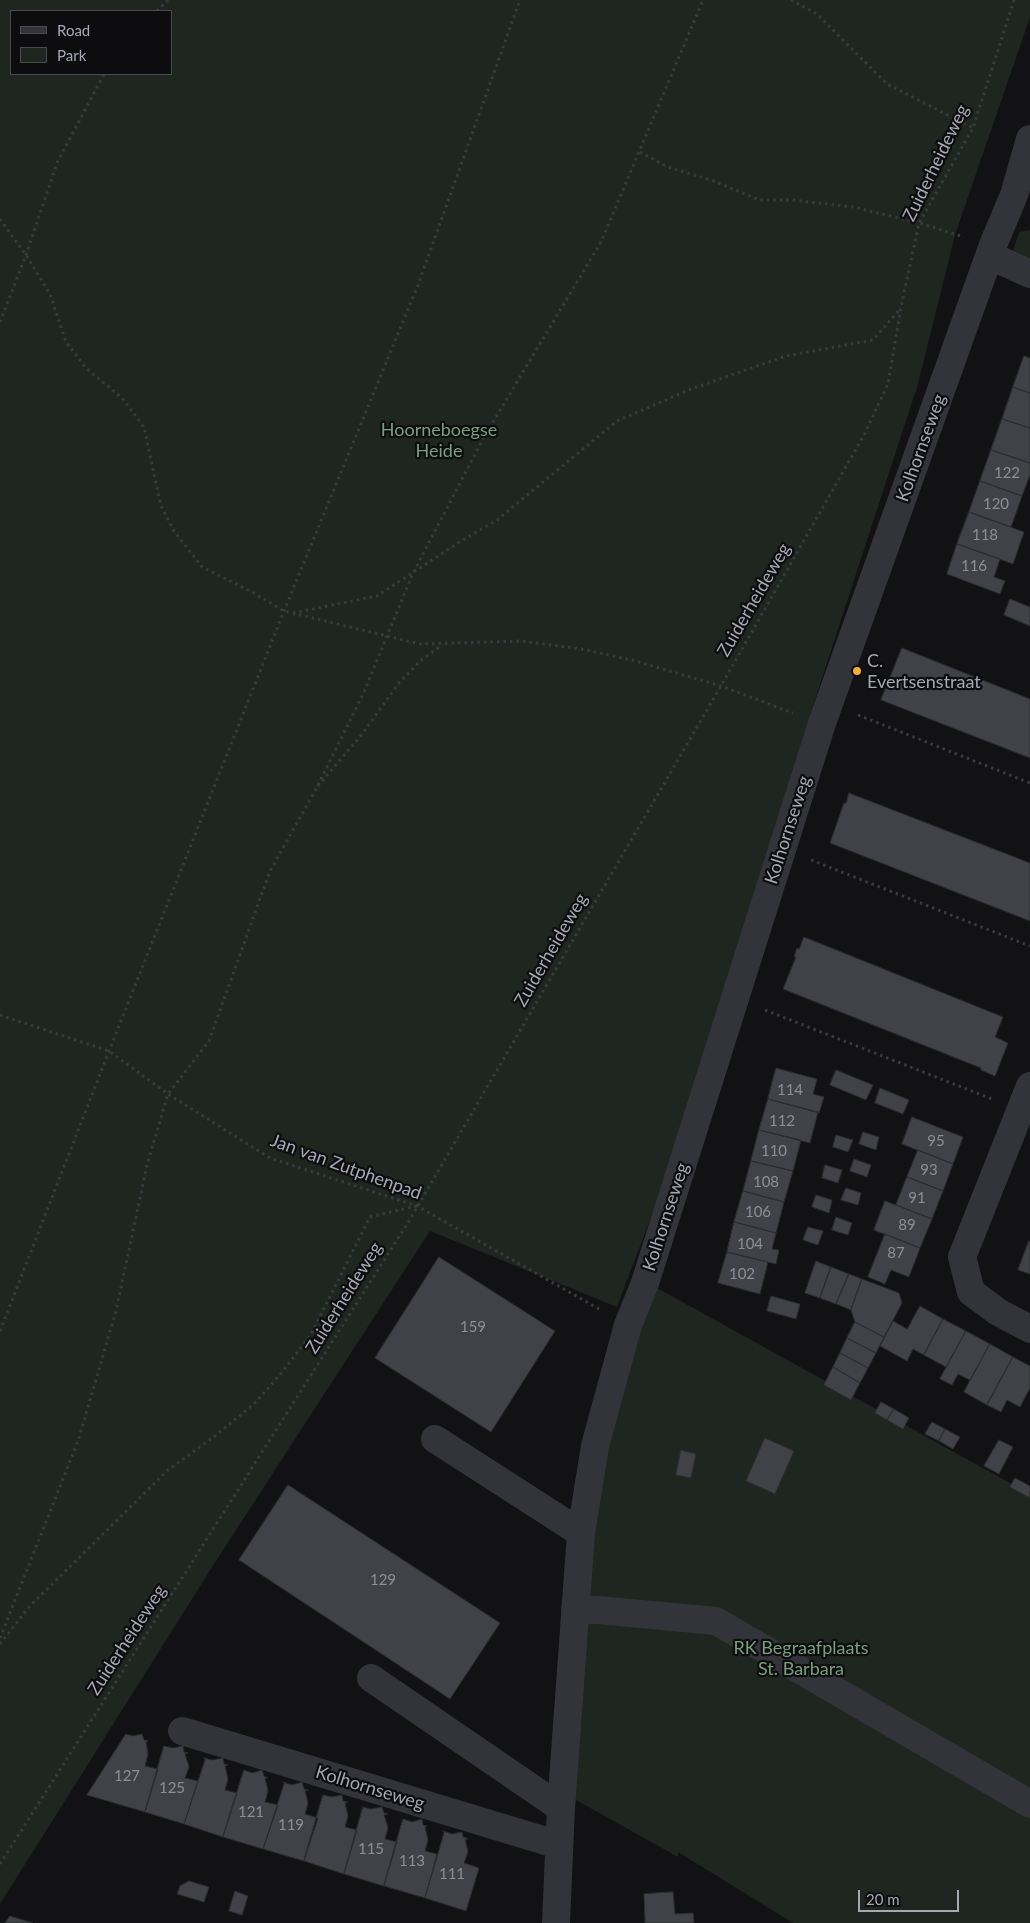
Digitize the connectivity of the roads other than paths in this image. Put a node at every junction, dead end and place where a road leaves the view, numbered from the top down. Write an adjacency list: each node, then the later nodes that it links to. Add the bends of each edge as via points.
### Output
1 (1030, 138): 2 (street, Kolhornseweg)
2 (1022, 199): 3 (street, Kolhornseweg)
3 (992, 251): 4 (street); 8 (street, Kolhornseweg, via 826,714 646,1283 628,1325 595,1446)
4 (1030, 274)
5 (1025, 1098): 6 (street, via 962,1257 971,1292 998,1312)
6 (1030, 1329)
7 (435, 1439): 8 (street)
8 (581, 1533): 9 (street, Kolhornseweg)
9 (575, 1610): 12 (street, via 716,1620); 13 (street, Kolhornseweg)
10 (371, 1678): 13 (street)
11 (182, 1731): 14 (street, Kolhornseweg)
12 (1030, 1804)
13 (561, 1808): 14 (street, Kolhornseweg)
14 (559, 1845): 15 (street, Kolhornseweg)
15 (556, 1923)

